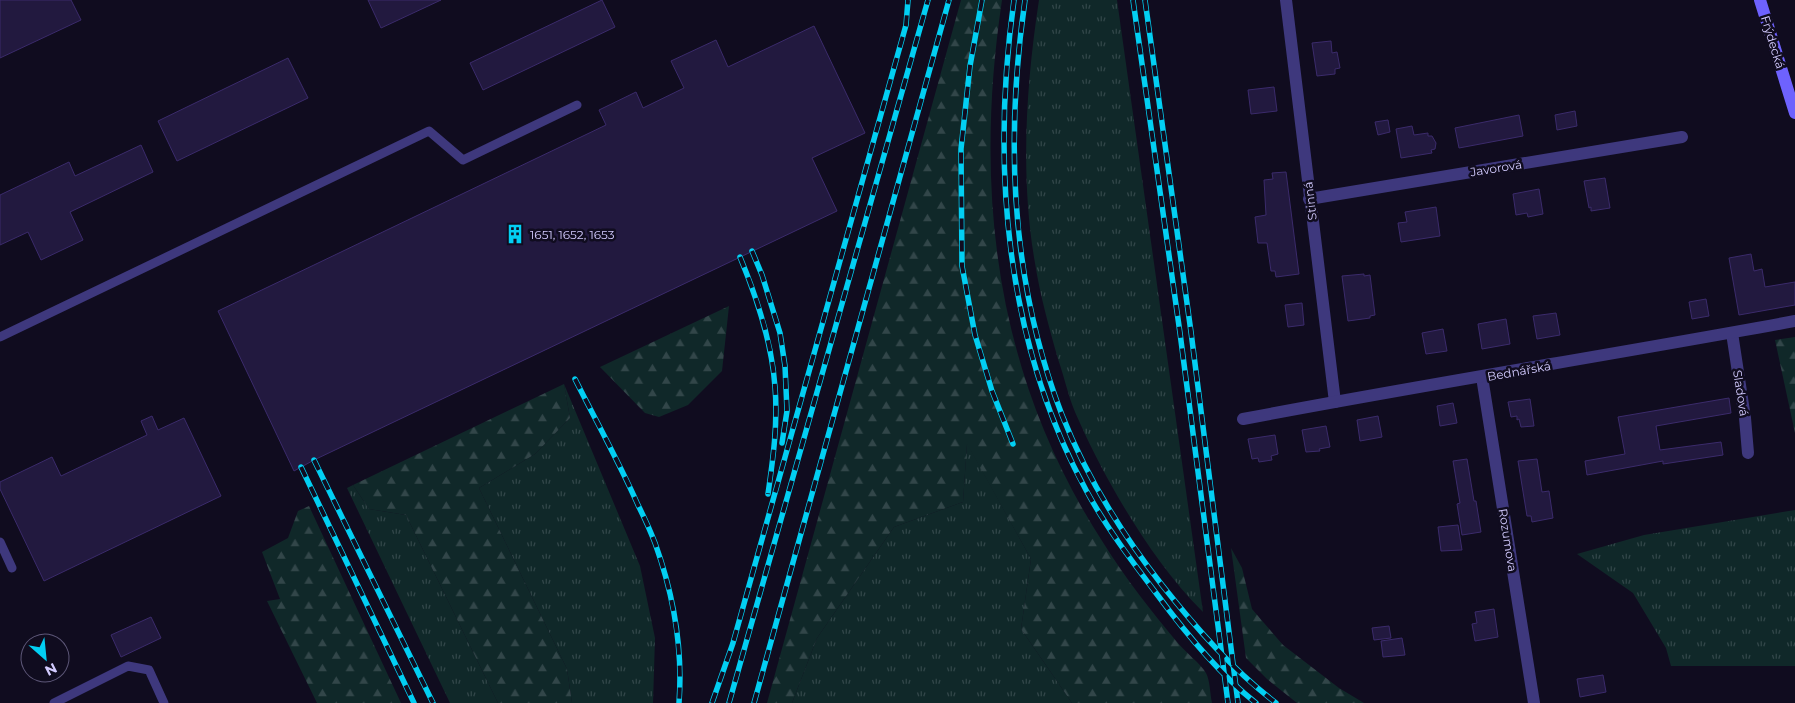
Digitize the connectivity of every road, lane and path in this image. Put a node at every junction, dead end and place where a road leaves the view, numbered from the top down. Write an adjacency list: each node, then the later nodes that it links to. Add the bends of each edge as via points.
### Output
1 (1286, 0): 6 (street, Stinná)
2 (1760, 0): 4 (main road, Frýdecká)
3 (577, 105): 9 (lane, via 463,160 428,131)
4 (1795, 113)
5 (1682, 137): 6 (street, Javorová)
6 (1309, 199): 11 (street, Stinná)
7 (1795, 321): 8 (street, Bednářská)
8 (1732, 333): 10 (street, Bednářská); 13 (street, Sladová)
9 (0, 337)
10 (1482, 377): 11 (street, Bednářská); 18 (street, Rozumova)
11 (1335, 402): 12 (street, Bednářská)
12 (1243, 419)
13 (1748, 453)
14 (0, 542): 15 (lane)
15 (12, 568)
16 (54, 703): 17 (lane, via 128,666 149,670)
17 (164, 703)
18 (1534, 703)

